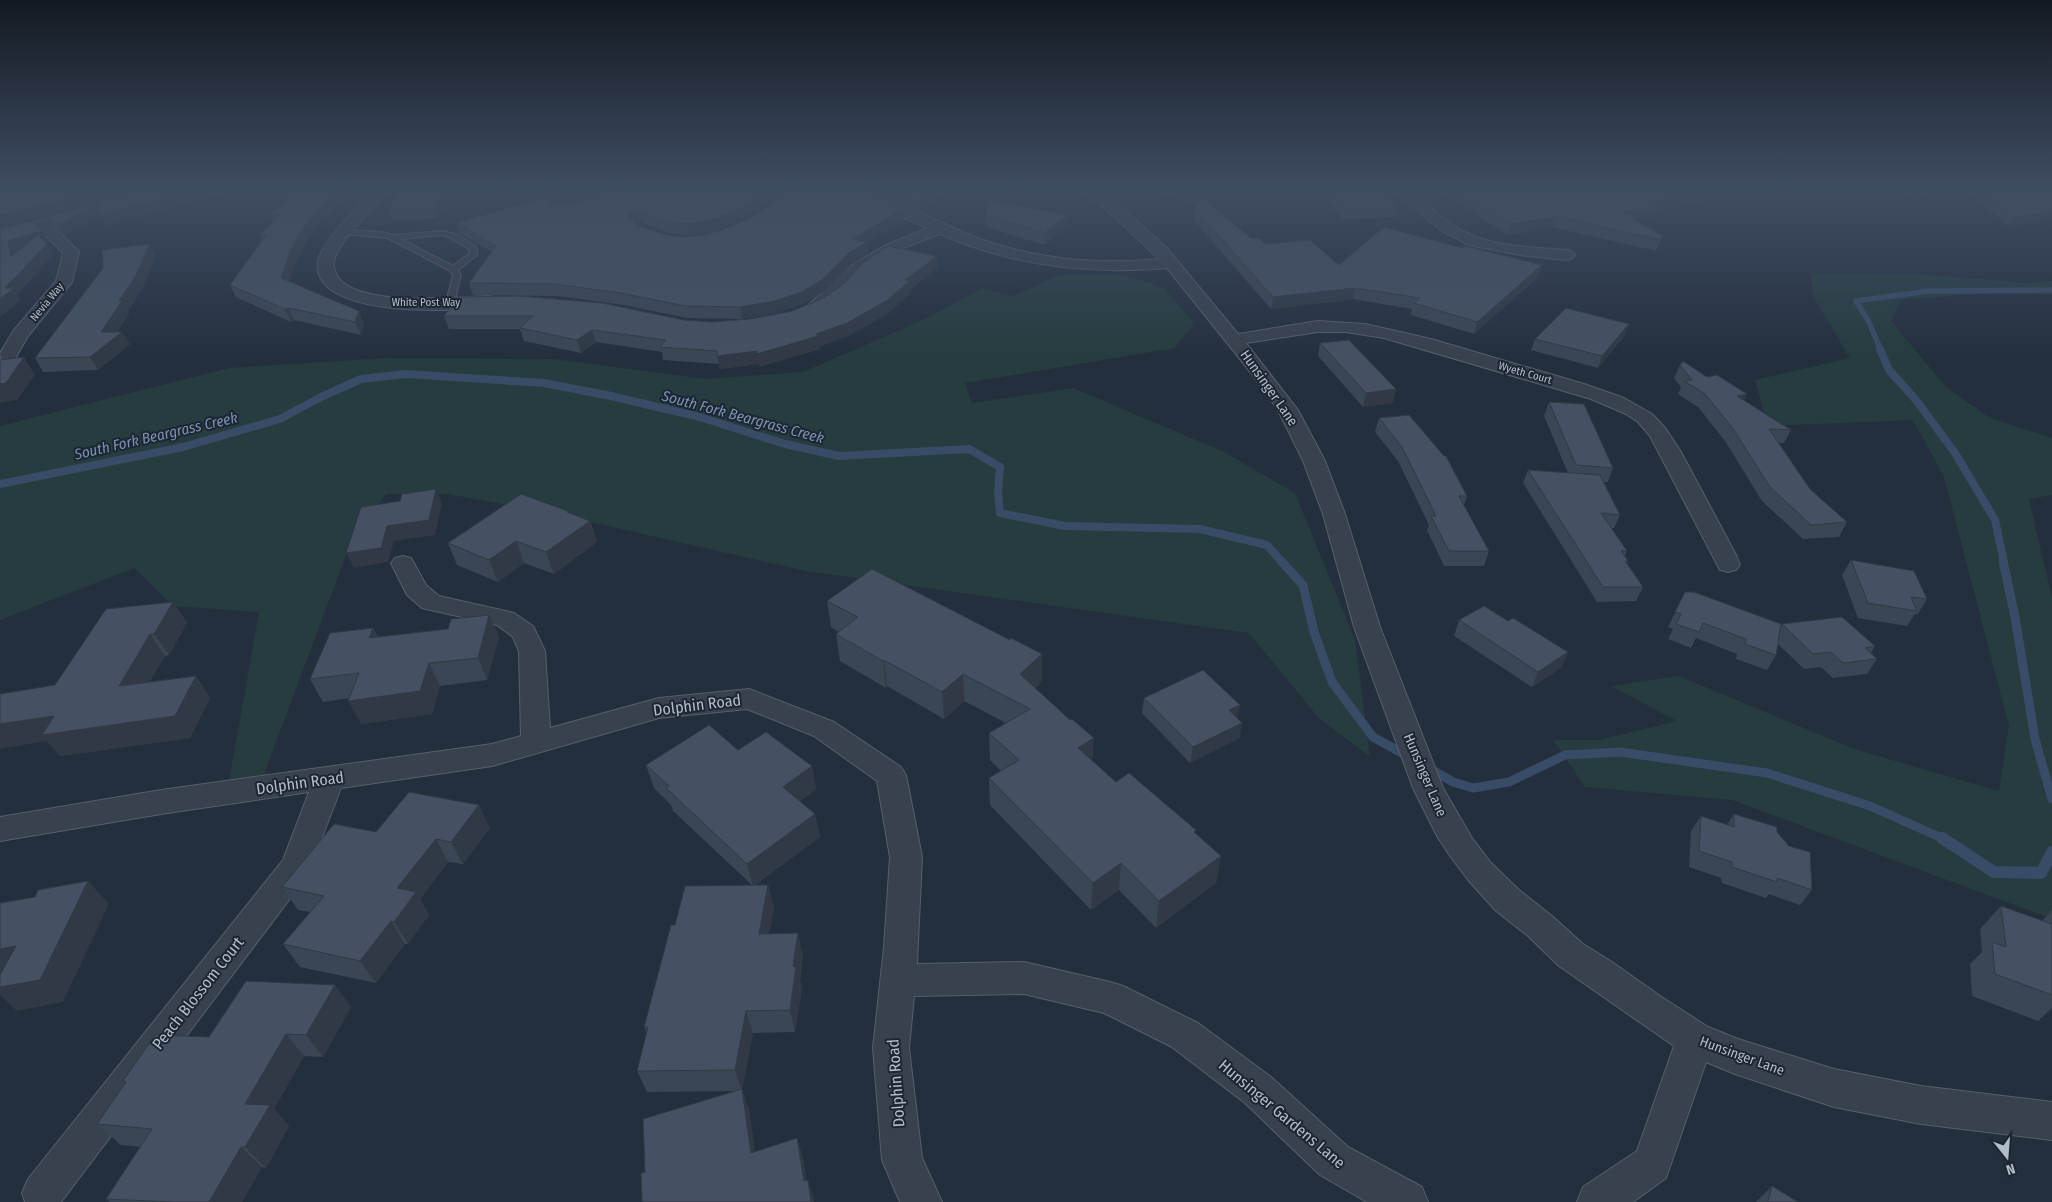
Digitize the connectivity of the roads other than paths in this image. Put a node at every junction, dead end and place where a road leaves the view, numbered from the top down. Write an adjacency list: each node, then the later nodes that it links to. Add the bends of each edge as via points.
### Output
1 (64, 245): 16 (street, Nevia Way, via 71,252 67,273 57,291 20,334)
2 (335, 245): 13 (street, White Post Way, via 326,261 326,277 338,290 382,302)
3 (407, 245): 11 (lane)
4 (468, 245): 11 (lane, via 474,254)
5 (900, 245): 14 (street, via 862,266 823,302)
6 (982, 245): 10 (street, via 1056,265 1084,267 1139,267)
7 (1152, 245): 10 (street, Hunsinger Lane)
8 (1495, 245): 9 (street)
9 (1567, 255)
10 (1165, 257): 15 (street, Hunsinger Lane)
11 (454, 270): 13 (lane, via 457,275)
12 (507, 301): 13 (street, White Post Way)
13 (450, 302)
14 (799, 314)
15 (1234, 340): 18 (street, Wyeth Court, via 1312,328 1369,329 1623,404 1651,424 1671,454); 23 (street, Hunsinger Lane, via 1288,410 1314,461 1334,514 1367,627 1410,743 1428,788 1461,847 1507,900 1571,955)
16 (8, 355)
17 (403, 563): 19 (street, via 416,589 431,602 505,619 524,632 532,651)
18 (1728, 564)
19 (536, 742): 20 (street, Dolphin Road, via 492,754); 22 (street, Dolphin Road, via 659,708 749,699 824,729 891,775 906,857)
20 (328, 779): 21 (street, Dolphin Road); 25 (street, Peach Blossom Court, via 296,867)
21 (0, 829)
22 (898, 981): 26 (street, Dolphin Road, via 891,1048 902,1160); 27 (street, Hunsinger Gardens Lane, via 1024,978 1110,998 1185,1035 1258,1090 1334,1161)
23 (1695, 1039): 24 (street, Hunsinger Lane, via 1735,1056 1834,1088 1921,1105); 28 (street, via 1652,1164)
24 (2052, 1121)
25 (42, 1193)
26 (921, 1202)
27 (1407, 1202)
28 (1598, 1202)

